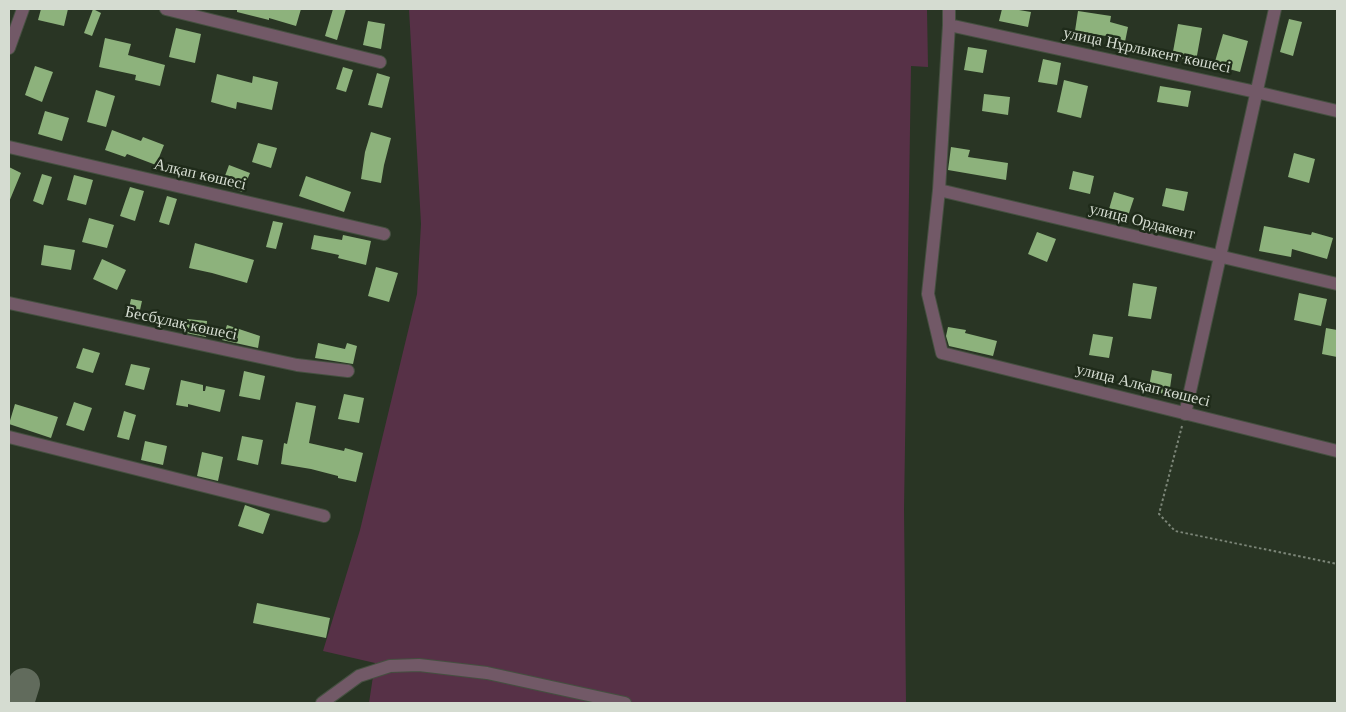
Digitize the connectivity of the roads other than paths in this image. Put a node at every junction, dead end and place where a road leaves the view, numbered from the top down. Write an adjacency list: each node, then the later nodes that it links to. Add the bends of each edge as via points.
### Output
1 (166, 9): 7 (street)
2 (949, 9): 5 (street)
3 (1275, 9): 8 (street)
4 (17, 13): 6 (street)
5 (949, 25): 8 (street, улица Нұрлыкент көшесі); 11 (street)
6 (9, 48)
7 (380, 62)
8 (1256, 92): 9 (street, улица Нұрлыкент көшесі); 13 (street)
9 (1337, 111)
10 (9, 147): 12 (street, Алқап көшесі)
11 (939, 190): 13 (street, улица Ордакент); 17 (street, улица Алқап көшесі, via 928,294 942,353)
12 (384, 234)
13 (1221, 257): 14 (street, улица Ордакент); 17 (street)
14 (1337, 284)
15 (9, 304): 16 (street, Бесбұлақ көшесі, via 297,366)
16 (348, 371)
17 (1185, 414): 19 (street, улица Алқап көшесі)
18 (9, 437): 20 (street)
19 (1337, 451)
20 (324, 516)
21 (322, 703): 22 (street, via 359,676 390,666 419,665 487,672)
22 (625, 703)

